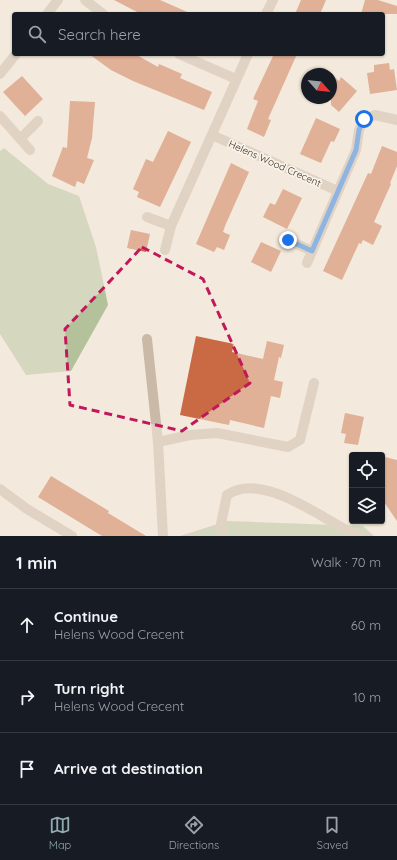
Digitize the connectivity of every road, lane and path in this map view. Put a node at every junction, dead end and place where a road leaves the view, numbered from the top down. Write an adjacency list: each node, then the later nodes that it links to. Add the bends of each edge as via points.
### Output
1 (58, 0): 4 (street)
2 (85, 0): 5 (street)
3 (273, 0): 6 (street)
4 (49, 12)
5 (100, 12)
6 (267, 12)
7 (14, 56): 10 (street)
8 (184, 56): 11 (street)
9 (247, 56): 11 (street)
10 (0, 74)
11 (236, 79): 15 (street)
12 (0, 116): 16 (street)
13 (397, 120): 18 (street, via 376,115 364,119 359,130 356,150)
14 (38, 121): 16 (street)
15 (212, 135): 18 (street, Helens Wood Crecent); 20 (street)
16 (21, 138): 17 (street)
17 (30, 150)
18 (338, 191): 23 (street)
19 (147, 217): 20 (street)
20 (171, 226): 22 (street)
21 (288, 240): 23 (street)
22 (165, 250)
23 (312, 251): 24 (street)
24 (307, 263)
25 (147, 339): 27 (street)
26 (314, 383): 27 (street, via 300,440 288,447 217,433 190,435)
27 (158, 442): 30 (street)
28 (0, 489): 29 (street)
29 (72, 536)
30 (163, 536)
31 (223, 536): 32 (street, via 221,524 227,495 244,488 296,501 342,529)
32 (359, 536)

